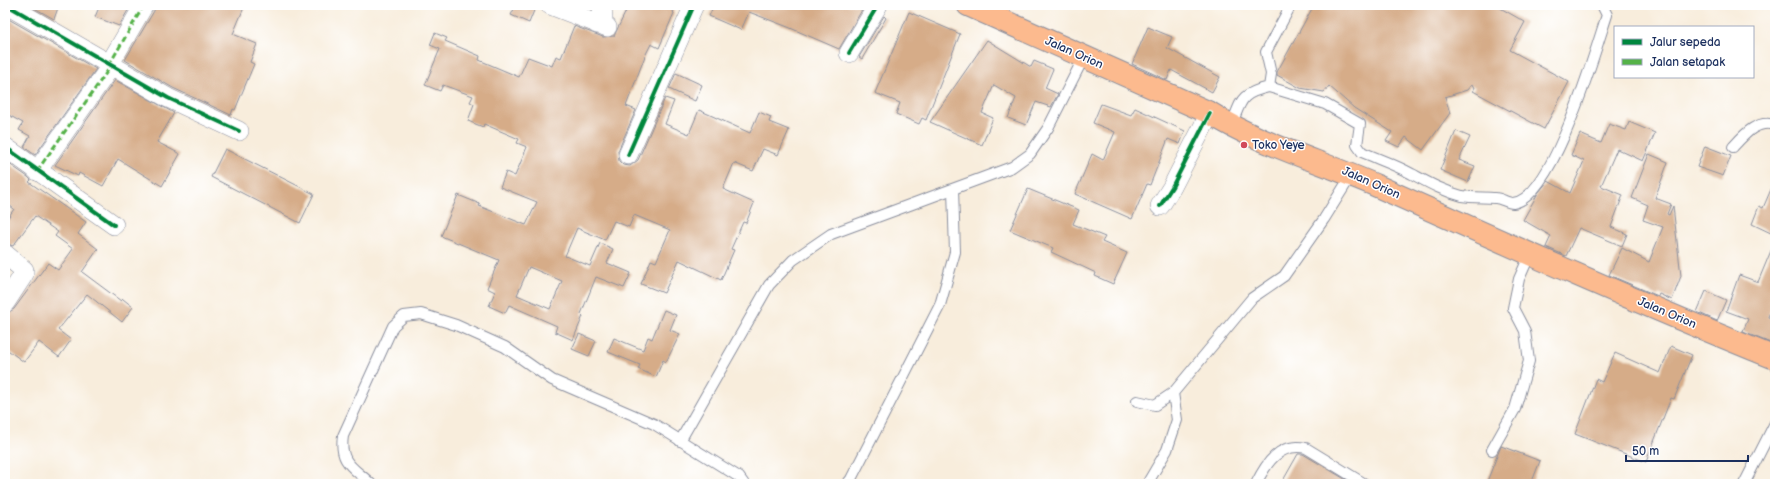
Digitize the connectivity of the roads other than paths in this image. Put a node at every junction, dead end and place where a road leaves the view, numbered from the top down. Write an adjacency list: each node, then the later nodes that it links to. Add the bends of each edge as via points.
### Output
1 (7, 5): 12 (street)
2 (144, 5): 12 (street)
3 (550, 5): 4 (street, via 602,25)
4 (602, 5)
5 (694, 5): 20 (street)
6 (878, 5): 10 (street)
7 (968, 5): 11 (highway, Jalan Orion)
8 (1290, 5): 13 (lane, via 1266,52 1271,74)
9 (1602, 5): 13 (lane, via 1608,15 1572,118 1539,184 1524,200 1511,203 1498,198 1464,196 1434,187 1362,152 1357,145 1360,124 1325,104)
10 (849, 53)
11 (1084, 57): 14 (highway, Jalan Orion); 23 (lane, via 1048,128 1030,154 1012,168)
12 (110, 66): 17 (street, via 168,98); 21 (street)
13 (1269, 87): 16 (lane, via 1252,91 1243,98)
14 (1210, 113): 16 (highway, Jalan Orion); 24 (street)
15 (1775, 125): 19 (lane, via 1750,129)
16 (1231, 126): 22 (highway, Jalan Orion)
17 (240, 131)
18 (5, 147): 21 (street)
19 (1733, 147)
20 (628, 155)
21 (37, 171): 25 (street)
22 (1352, 174): 27 (highway, Jalan Orion); 30 (lane, via 1284,276 1252,298)
23 (953, 189): 33 (lane, via 831,234 793,260 769,285); 37 (lane, via 955,252 940,305)
24 (1160, 206)
25 (114, 226)
26 (5, 254): 28 (street, via 24,270)
27 (1530, 254): 29 (highway, Jalan Orion); 34 (lane, via 1520,279 1513,308 1525,331 1529,361 1515,409)
28 (5, 303)
29 (1775, 358)
30 (1173, 393): 31 (lane, via 1155,405); 38 (lane, via 1177,420 1167,450)
31 (1137, 401)
32 (1775, 423): 41 (lane)
33 (680, 441): 35 (lane, via 654,424 552,380 498,344 456,325 421,314 404,316 393,326 343,436 341,450 346,462); 36 (lane, via 739,477)
34 (1492, 450)
35 (371, 484)
36 (744, 484)
37 (847, 484)
38 (1147, 484)
39 (1256, 484): 40 (lane, via 1262,471 1275,456 1287,448 1297,446 1306,448)
40 (1365, 484)
41 (1744, 484)

